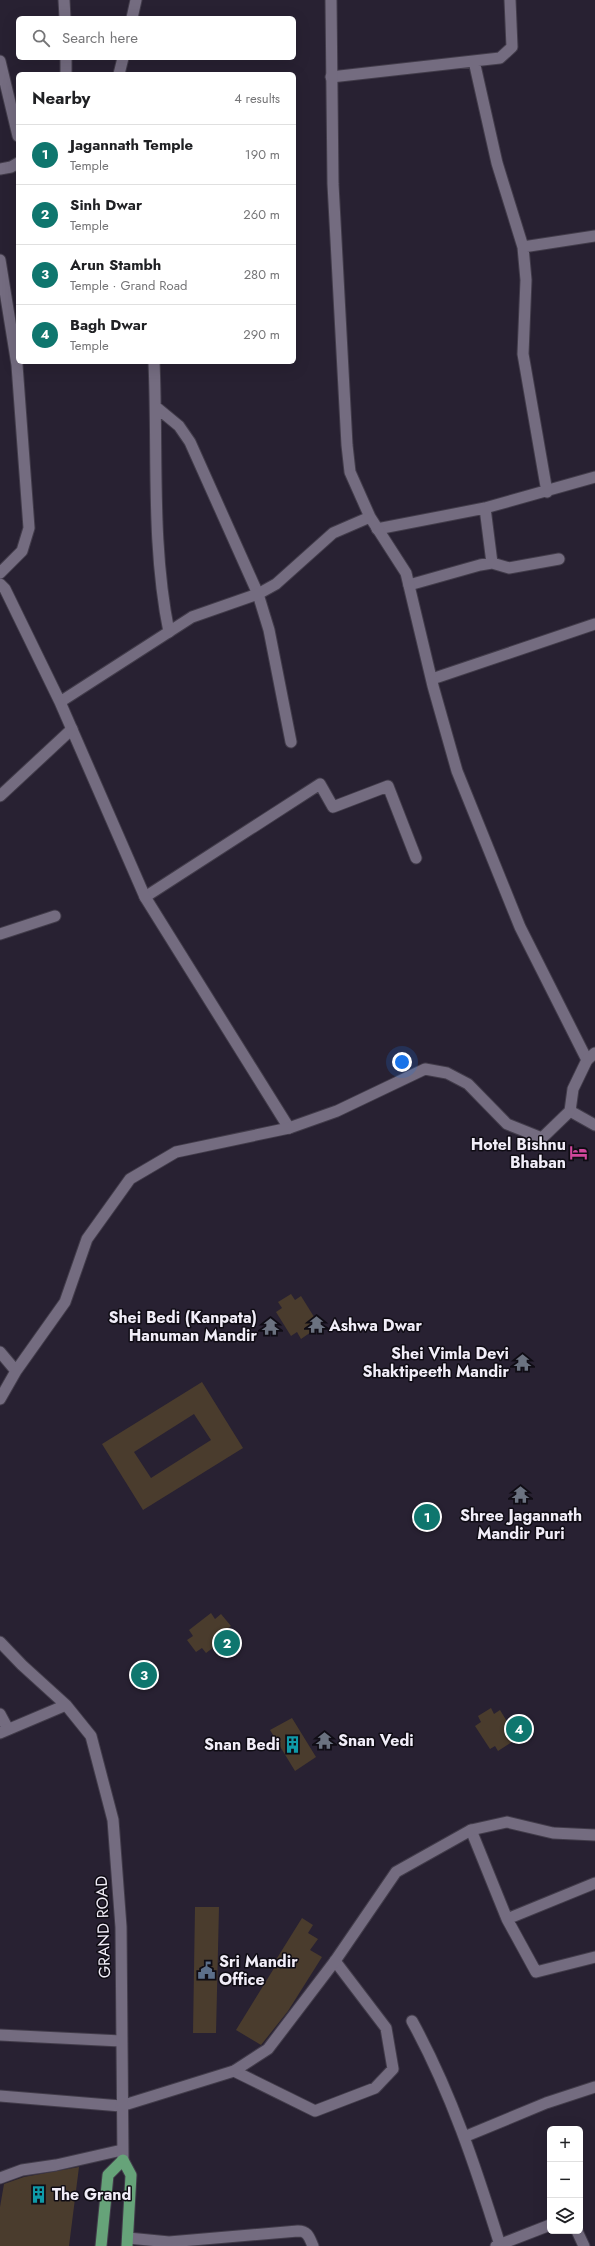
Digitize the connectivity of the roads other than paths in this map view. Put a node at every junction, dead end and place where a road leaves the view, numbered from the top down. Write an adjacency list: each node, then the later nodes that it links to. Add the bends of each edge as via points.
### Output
1 (64, 0): 5 (street)
2 (136, 0): 6 (street)
3 (331, 0): 13 (street)
4 (510, 0): 9 (street, via 512,47 500,58)
5 (65, 16)
6 (132, 16)
7 (66, 60): 11 (street)
8 (122, 60): 12 (street)
9 (474, 61): 13 (street); 18 (street, via 498,163)
10 (0, 62): 14 (street)
11 (66, 72)
12 (120, 72)
13 (331, 77): 27 (street, via 332,184 347,445 350,472)
14 (16, 128)
15 (16, 164): 16 (street)
16 (0, 169)
17 (595, 236): 18 (street)
18 (523, 247): 25 (street, via 526,280 523,354)
19 (0, 260): 20 (street)
20 (16, 358)
21 (17, 364): 31 (street, via 29,528 22,551)
22 (154, 364): 23 (street)
23 (156, 407): 34 (street, via 179,426 190,442); 36 (street, via 158,559)
24 (595, 477): 25 (street)
25 (547, 492): 26 (street)
26 (485, 508): 28 (street); 30 (street)
27 (370, 517): 28 (street); 34 (street, via 333,533 276,584)
28 (377, 529): 33 (street, via 406,572)
29 (559, 558): 30 (street, via 509,568)
30 (492, 563): 33 (street)
31 (0, 573)
32 (0, 584): 38 (street, via 5,589)
33 (409, 585): 37 (street)
34 (258, 594): 36 (street, via 192,617); 40 (street, via 269,630)
35 (595, 624): 37 (street)
36 (169, 632): 38 (street)
37 (432, 679): 46 (street, via 457,771 520,927)
38 (60, 702): 39 (street)
39 (72, 729): 41 (street); 43 (street)
40 (291, 742)
41 (0, 796)
42 (416, 858): 43 (street, via 388,786 333,807 320,784)
43 (145, 897): 49 (street)
44 (55, 916): 45 (street)
45 (0, 934)
46 (591, 1057): 47 (street, via 573,1089)
47 (570, 1111): 48 (street); 49 (street, via 542,1138 507,1124 468,1084 447,1073 425,1069 337,1111)
48 (595, 1125)
49 (289, 1128): 51 (street, via 176,1152 130,1179 87,1239 65,1302)
50 (0, 1352): 51 (street)
51 (16, 1371): 52 (street)
52 (0, 1399)
53 (0, 1642): 54 (street, GRAND ROAD)
54 (66, 1705): 56 (street); 65 (street, GRAND ROAD, via 91,1736 113,1820 121,1927)
55 (0, 1714): 56 (street)
56 (4, 1731)
57 (471, 1830): 58 (street, via 507,1822 553,1833); 60 (street); 62 (street, via 396,1872)
58 (595, 1835)
59 (595, 1883): 60 (street)
60 (507, 1919): 61 (street, via 536,1972)
61 (595, 1957)
62 (335, 1961): 66 (street, via 268,2049); 66 (street, via 386,2028 393,2069 375,2088 315,2111)
63 (412, 2021): 70 (street, via 440,2075)
64 (0, 2035): 65 (street)
65 (121, 2041): 69 (street, GRAND ROAD)
66 (234, 2071): 69 (street)
67 (595, 2086): 70 (street)
68 (0, 2096): 69 (street)
69 (121, 2106): 71 (street, GRAND ROAD)
70 (464, 2137): 77 (street)
71 (122, 2155): 72 (street, via 22,2170); 75 (main road, GRAND ROAD, via 131,2175); 78 (main road, via 108,2175)
72 (0, 2178)
73 (547, 2226): 77 (street)
74 (579, 2234): 80 (street)
75 (127, 2242): 79 (street, via 169,2242 304,2231 308,2234)
76 (595, 2243): 80 (street)
77 (498, 2245)
78 (101, 2246)
79 (312, 2246)
80 (585, 2246)

